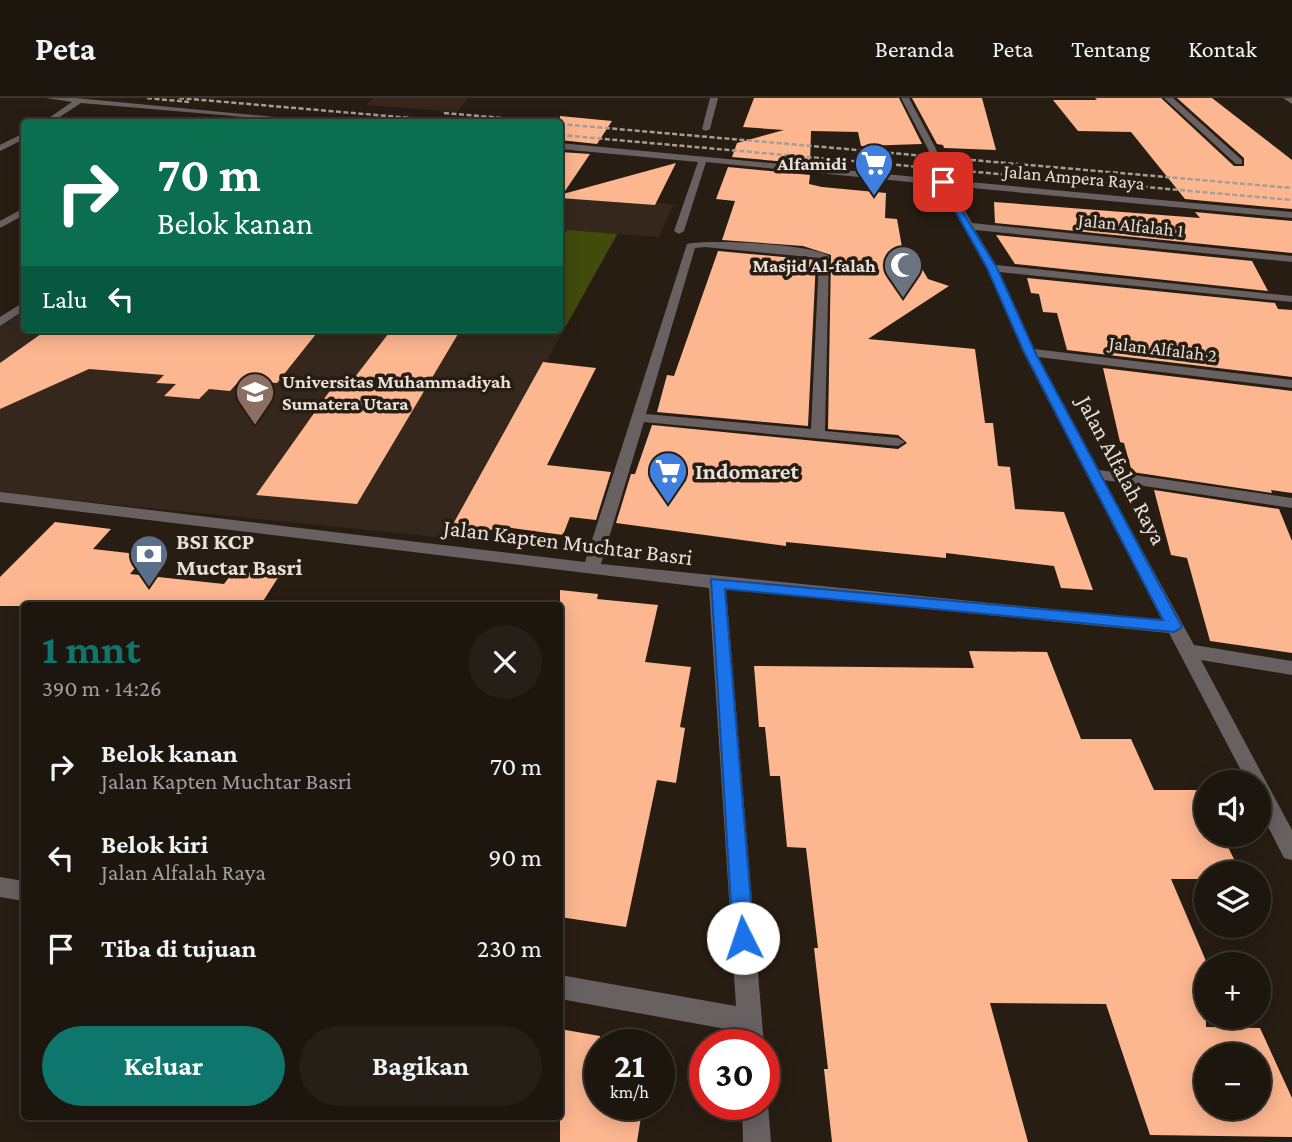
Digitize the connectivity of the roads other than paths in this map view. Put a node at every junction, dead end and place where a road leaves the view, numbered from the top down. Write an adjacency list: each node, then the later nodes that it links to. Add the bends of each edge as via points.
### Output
1 (50, 98): 6 (street)
2 (713, 98): 14 (street)
3 (905, 98): 20 (street, Jalan Alfalah Raya, via 932,149)
4 (1168, 98): 19 (street)
5 (1287, 98): 7 (street)
6 (79, 101): 8 (street); 10 (street)
7 (1292, 102)
8 (190, 110): 9 (street); 11 (street)
9 (251, 116): 12 (street); 13 (street)
10 (52, 119)
11 (175, 119)
12 (246, 119)
13 (288, 119)
14 (706, 129)
15 (21, 138): 17 (street)
16 (563, 146): 18 (street, Jalan Ampera Raya)
17 (0, 148)
18 (703, 159): 20 (street, Jalan Ampera Raya); 25 (street)
19 (1240, 162)
20 (943, 182): 22 (street, Jalan Ampera Raya); 24 (street, Jalan Alfalah Raya)
21 (21, 213): 23 (street)
22 (1292, 215)
23 (0, 225)
24 (967, 226): 26 (street, Jalan Alfalah 1); 27 (street, Jalan Alfalah Raya)
25 (679, 231)
26 (1292, 258)
27 (992, 268): 28 (street); 31 (street, Jalan Alfalah Raya)
28 (1292, 299)
29 (21, 307): 30 (street)
30 (0, 322)
31 (1029, 352): 32 (street, Jalan Alfalah 2); 36 (street, Jalan Alfalah Raya)
32 (1292, 384)
33 (637, 418): 34 (street); 34 (street, via 691,246 809,252 824,256); 39 (street)
34 (818, 433): 35 (street)
35 (898, 442)
36 (1096, 474): 38 (street); 41 (street, Jalan Alfalah Raya)
37 (0, 497): 39 (street, Jalan Kapten Muchtar Basri)
38 (1292, 503)
39 (592, 567): 40 (street, Jalan Kapten Muchtar Basri)
40 (717, 583): 41 (street, Jalan Kapten Muchtar Basri); 51 (street)
41 (1174, 627): 42 (street, Jalan Alfalah Raya)
42 (1189, 651): 43 (street); 44 (street, Jalan Alfalah Raya)
43 (1292, 668)
44 (1250, 770)
45 (1271, 811): 46 (street, Jalan Alfalah Raya)
46 (1292, 851)
47 (0, 887): 48 (street)
48 (21, 890)
49 (563, 988): 50 (street)
50 (733, 1029)
51 (750, 1029)
52 (756, 1120): 53 (street)
53 (757, 1142)

